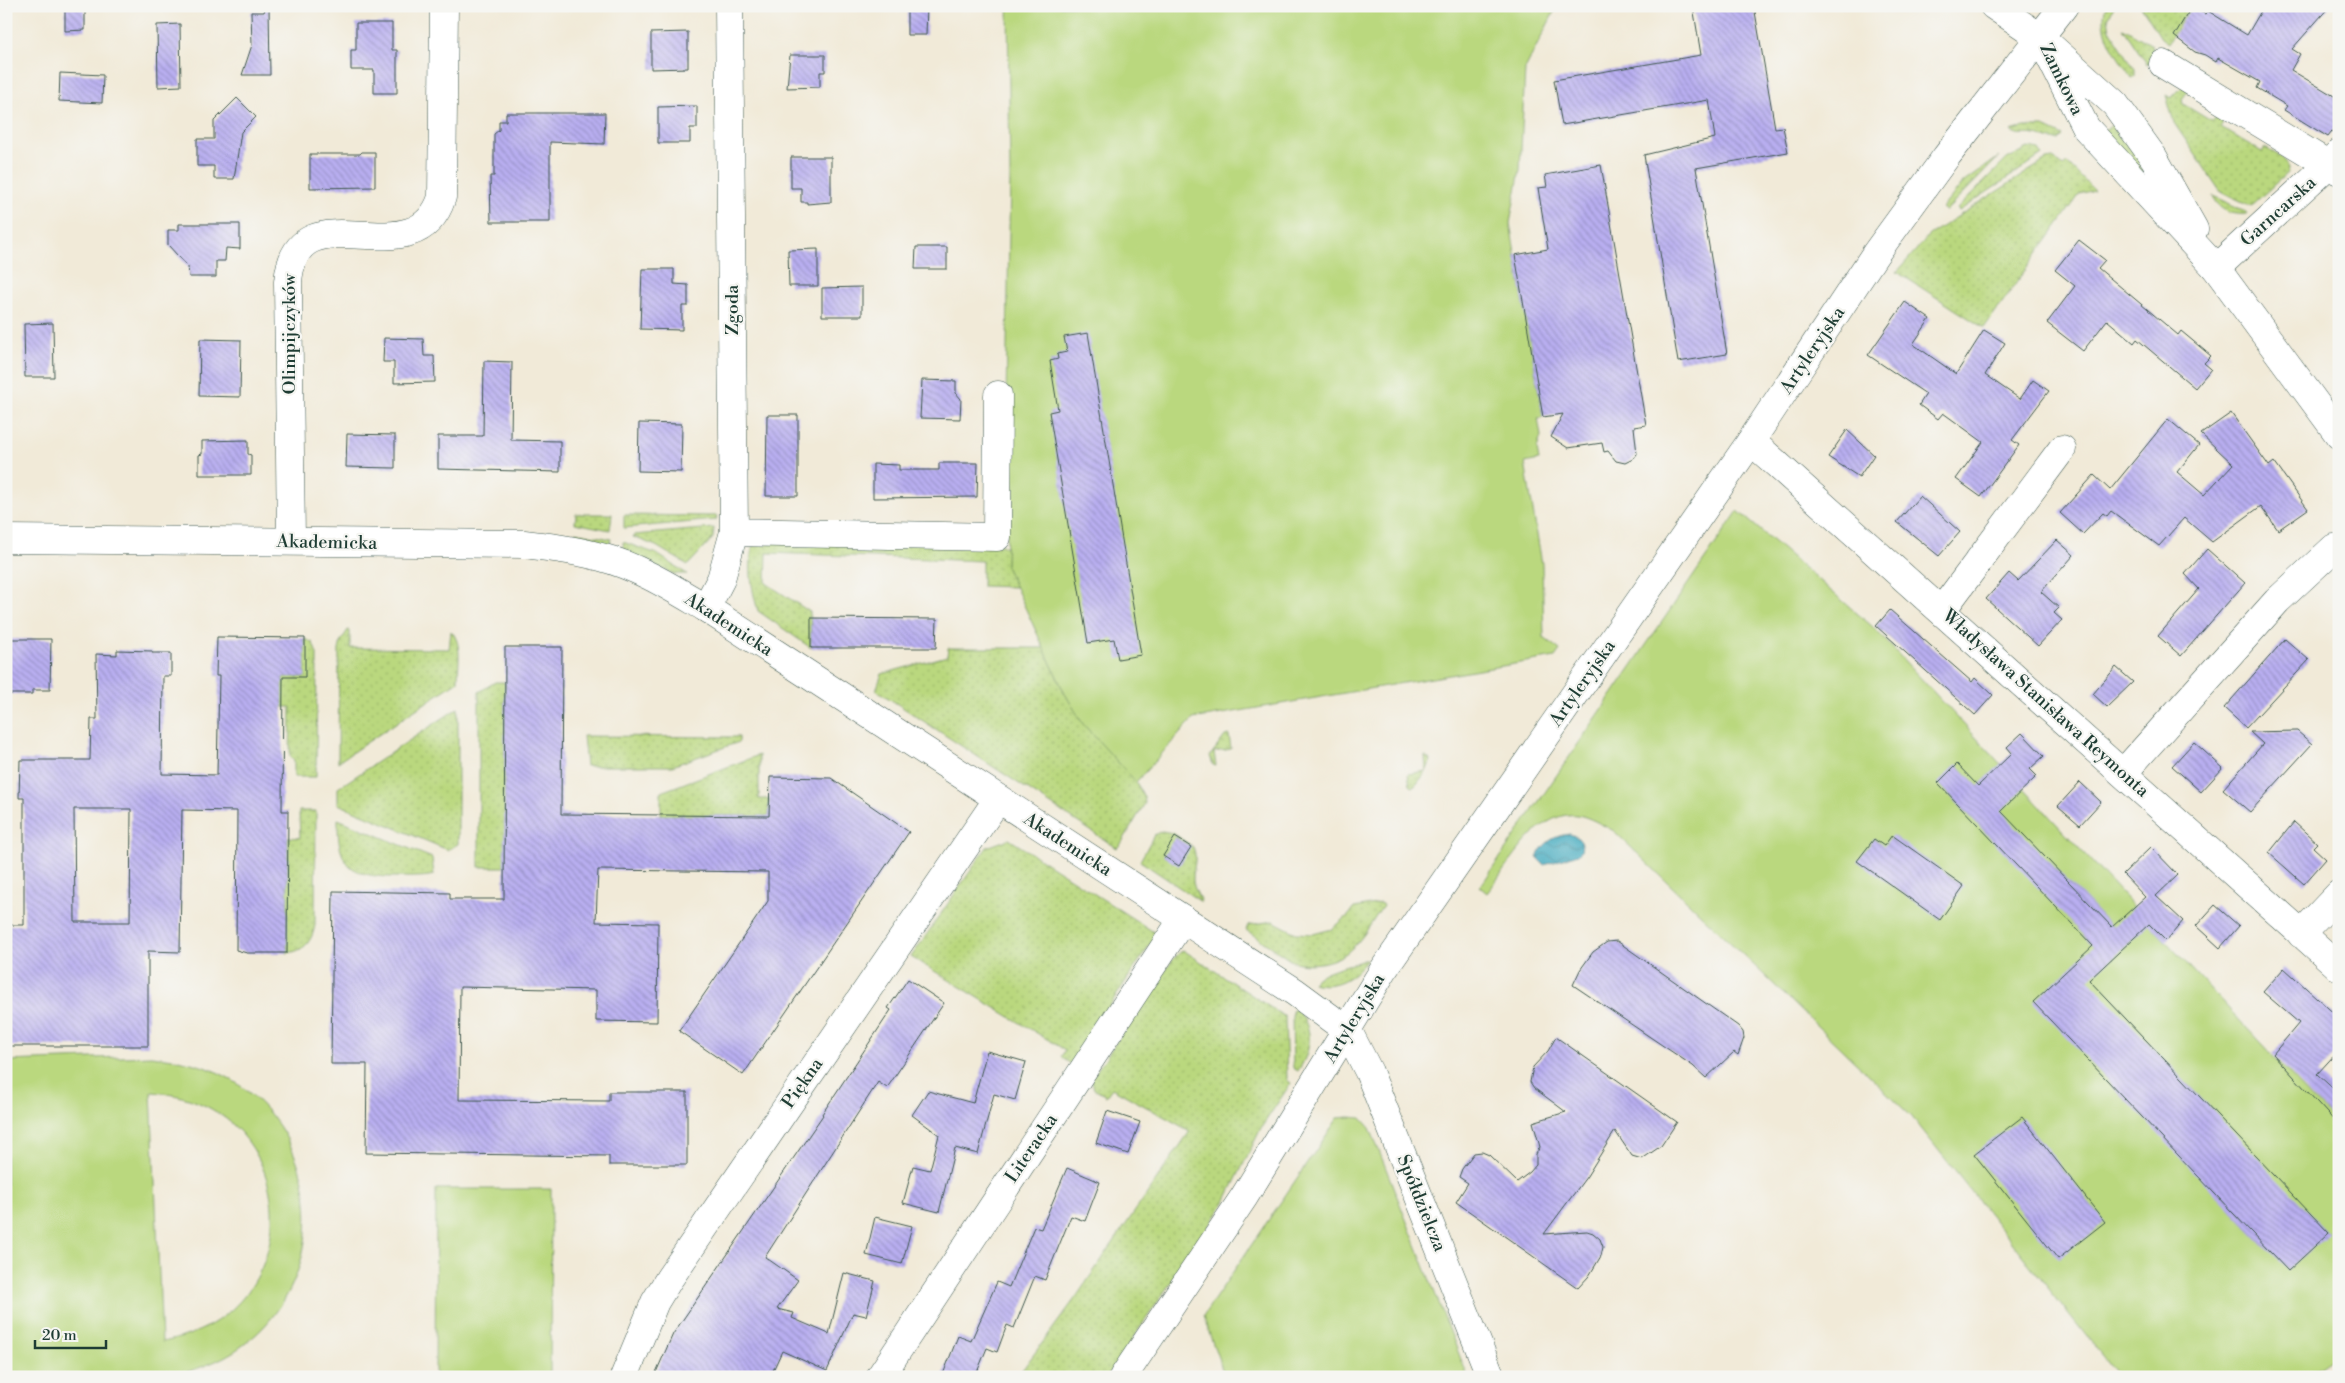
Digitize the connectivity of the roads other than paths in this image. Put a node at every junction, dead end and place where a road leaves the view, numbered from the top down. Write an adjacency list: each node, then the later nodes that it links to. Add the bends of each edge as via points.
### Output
1 (444, 6): 15 (street, Olimpijczyków, via 442,197 438,211 417,231 314,237 292,257 288,282)
2 (730, 6): 13 (street, Zgoda)
3 (1994, 6): 5 (street)
4 (2064, 6): 5 (street, Artyleryjska)
5 (2040, 37): 8 (street, Zamkowa, via 2086,128); 8 (street, Zamkowa, via 2115,104 2154,158); 11 (street, Artyleryjska, via 1876,253)
6 (2163, 64): 7 (street)
7 (2335, 163): 8 (street, Garncarska)
8 (2216, 268): 10 (street, Zamkowa)
9 (998, 395): 13 (street, via 997,537)
10 (2339, 435)
11 (1751, 440): 18 (street, Władysława Stanisława Reymonta); 25 (street, Artyleryjska, via 1386,966)
12 (2062, 449): 18 (street)
13 (734, 532): 17 (street, Zgoda, via 721,579)
14 (6, 539): 15 (street, Akademicka)
15 (291, 541): 17 (street, Akademicka, via 524,544 575,550 628,566)
16 (2334, 548): 19 (street, via 2277,601)
17 (706, 608): 20 (street, Akademicka)
18 (1942, 610): 19 (street, Władysława Stanisława Reymonta)
19 (2124, 772): 23 (street, Władysława Stanisława Reymonta)
20 (998, 799): 22 (street, Akademicka); 26 (street, Piękna, via 669,1279 655,1302)
21 (2339, 894): 23 (street)
22 (1183, 919): 25 (street, Akademicka, via 1313,1004); 27 (street, Literacka)
23 (2301, 934): 24 (street, Władysława Stanisława Reymonta)
24 (2339, 967)
25 (1348, 1031): 28 (street, Artyleryjska, via 1244,1197); 29 (street, Spółdzielcza, via 1373,1081)
26 (624, 1377)
27 (880, 1377)
28 (1124, 1377)
29 (1491, 1377)

